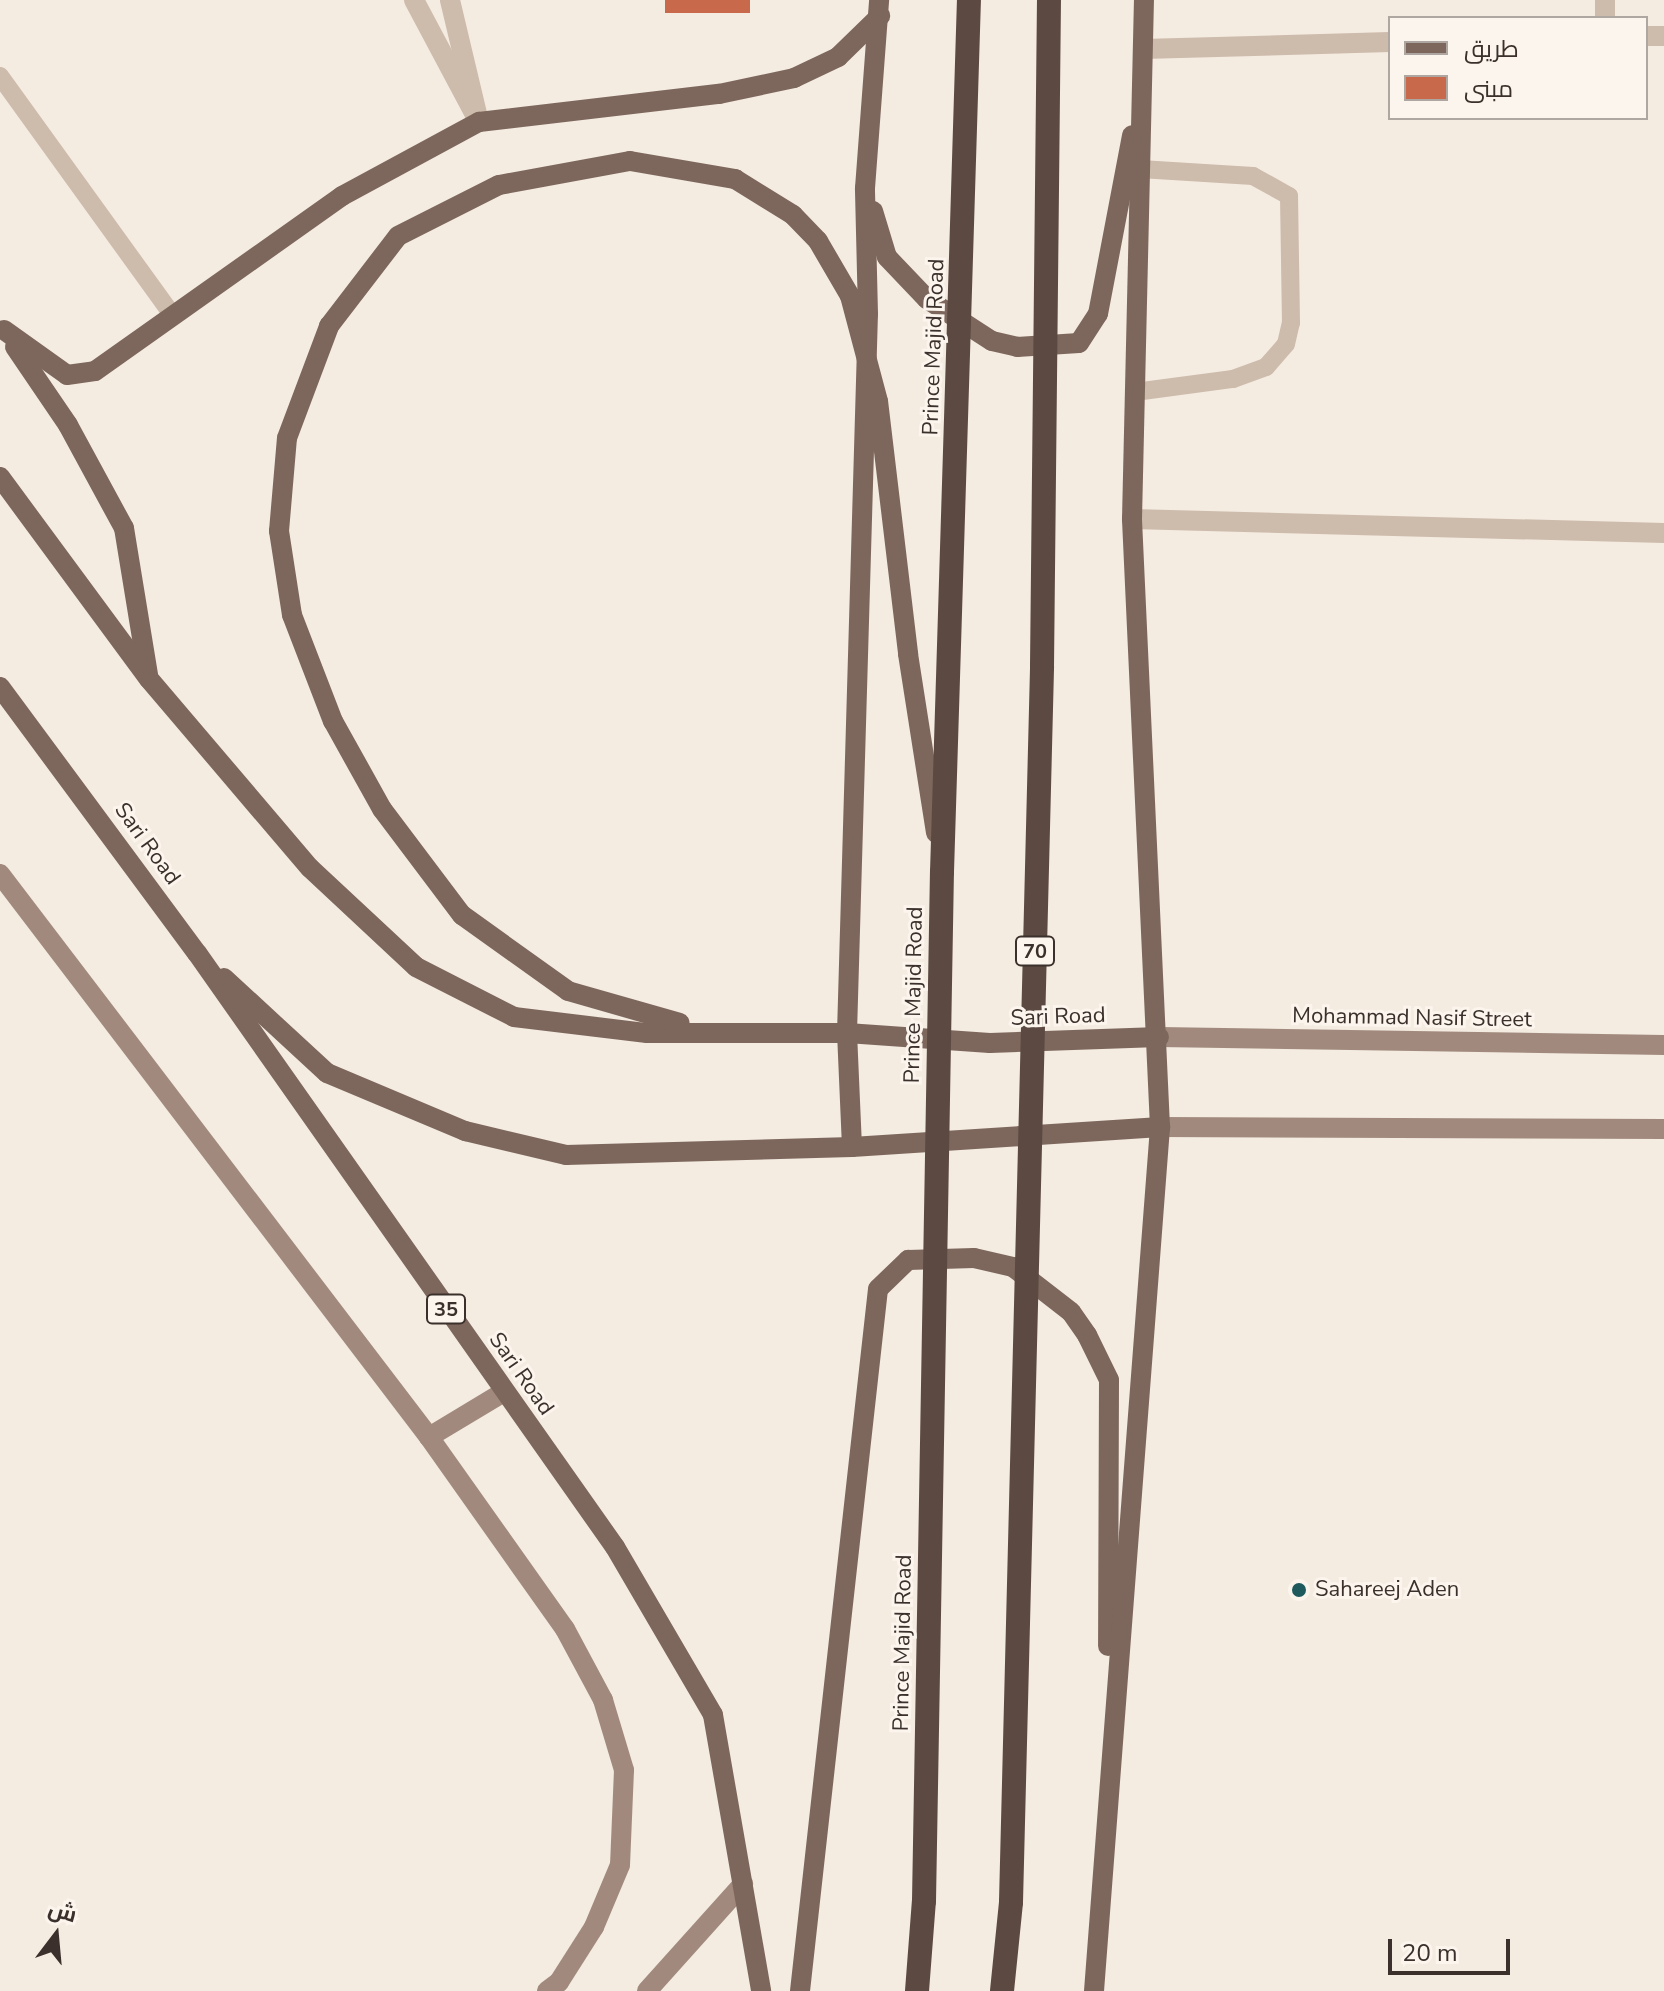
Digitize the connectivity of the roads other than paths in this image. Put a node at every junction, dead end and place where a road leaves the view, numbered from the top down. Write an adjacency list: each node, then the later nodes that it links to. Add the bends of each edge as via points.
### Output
1 (414, 0): 11 (street)
2 (450, 0): 11 (street)
3 (969, 0): 22 (highway, Prince Majid Road, bridge)
4 (1049, 0): 41 (highway, 70, bridge, via 1042,666 1011,1902)
5 (1144, 0): 8 (main road)
6 (880, 8): 11 (main road, via 838,57 794,78 719,94); 13 (main road)
7 (1388, 42): 8 (street)
8 (1143, 49): 9 (main road)
9 (1143, 74): 12 (main road); 13 (main road, via 1110,264 1098,314 1079,343 1017,347 992,341 927,299 887,257)
10 (0, 76): 14 (lane)
11 (479, 122): 14 (main road, via 342,196)
12 (1140, 169): 16 (main road); 16 (lane, via 1253,176 1289,196 1291,323 1286,344 1266,367 1233,379)
13 (865, 188): 25 (main road, via 868,314)
14 (173, 316): 15 (main road, via 95,371 67,375)
15 (1, 327): 20 (main road, via 68,425 124,528)
16 (1135, 392): 18 (main road)
17 (0, 477): 20 (main road, Sari Road)
18 (1132, 519): 19 (street); 27 (main road)
19 (1664, 533)
20 (149, 679): 26 (main road, Sari Road, via 310,868 416,967 514,1017 647,1033)
21 (0, 687): 24 (main road, Sari Road / 35)
22 (942, 872): 26 (main road, bridge, via 908,654 878,401 850,296 818,241 793,215 735,179 630,161 499,185 398,236 329,326 287,438 279,531 292,615 333,721 382,809 462,915 568,991 660,1020); 40 (highway, Prince Majid Road, bridge, via 924,1901)
23 (0, 874): 33 (main road)
24 (197, 953): 31 (main road, via 327,1073 465,1131 566,1155); 32 (main road, Sari Road / 35)
25 (847, 1033): 26 (main road, Sari Road); 27 (main road, Sari Road, via 990,1043); 31 (main road)
26 (783, 1034)
27 (1159, 1037): 28 (main road, Mohammad Nasif Street); 29 (main road)
28 (1664, 1045)
29 (1160, 1127): 30 (main road); 31 (main road); 34 (main road)
30 (1664, 1129)
31 (852, 1147)
32 (504, 1392): 33 (main road); 35 (main road, Sari Road / 35, via 615,1547 713,1715)
33 (429, 1437): 36 (main road, via 565,1629 603,1700 624,1770 620,1865 594,1927 559,1982)
34 (1107, 1818): 39 (main road, via 1109,1380 1071,1312 1013,1267 974,1258 908,1260 878,1289); 42 (main road)
35 (743, 1884): 37 (main road); 38 (main road, Sari Road / 35)
36 (547, 1991)
37 (647, 1991)
38 (761, 1991)
39 (800, 1991)
40 (917, 1991)
41 (1002, 1991)
42 (1094, 1991)

